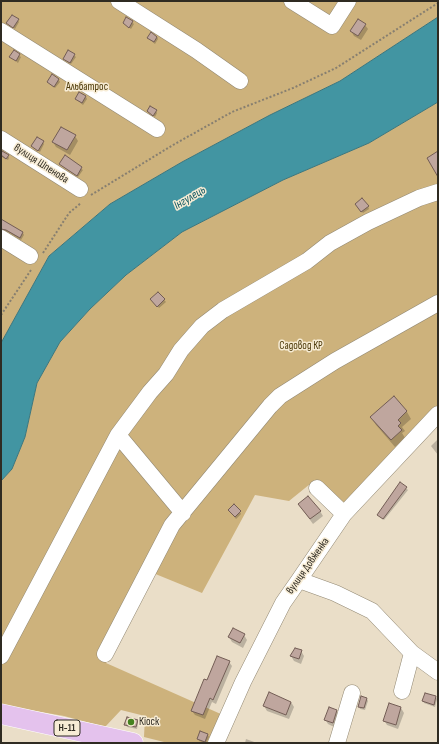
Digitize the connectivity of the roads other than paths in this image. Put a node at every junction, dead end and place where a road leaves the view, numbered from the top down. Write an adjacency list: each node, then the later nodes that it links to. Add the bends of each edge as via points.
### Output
1 (119, 1): 5 (street)
2 (292, 1): 3 (street, via 332,26)
3 (348, 1)
4 (1, 31): 6 (street)
5 (240, 81)
6 (157, 130)
7 (1, 138): 9 (street, вулиця Шпенова)
8 (438, 192): 14 (street, via 419,198 330,243 307,261 223,310 202,326 181,350 166,374)
9 (83, 197)
10 (1, 238): 11 (street)
11 (34, 260)
12 (438, 303): 16 (street, via 335,361 280,396)
13 (438, 414): 17 (street, вулиця Довженка)
14 (118, 435): 16 (street); 21 (street)
15 (317, 488): 17 (street)
16 (183, 513): 20 (street, via 172,525)
17 (344, 514): 18 (street, вулиця Довженка)
18 (299, 580): 19 (street, via 341,596 372,612); 28 (street, вулиця Довженка, via 269,628)
19 (412, 653): 22 (street); 23 (street)
20 (105, 654)
21 (1, 656)
22 (438, 672)
23 (402, 690)
24 (352, 692): 29 (street)
25 (1, 714): 26 (main road, Н-11)
26 (94, 739): 27 (main road, Н-11)
27 (133, 743)
28 (216, 743)
29 (337, 743)

